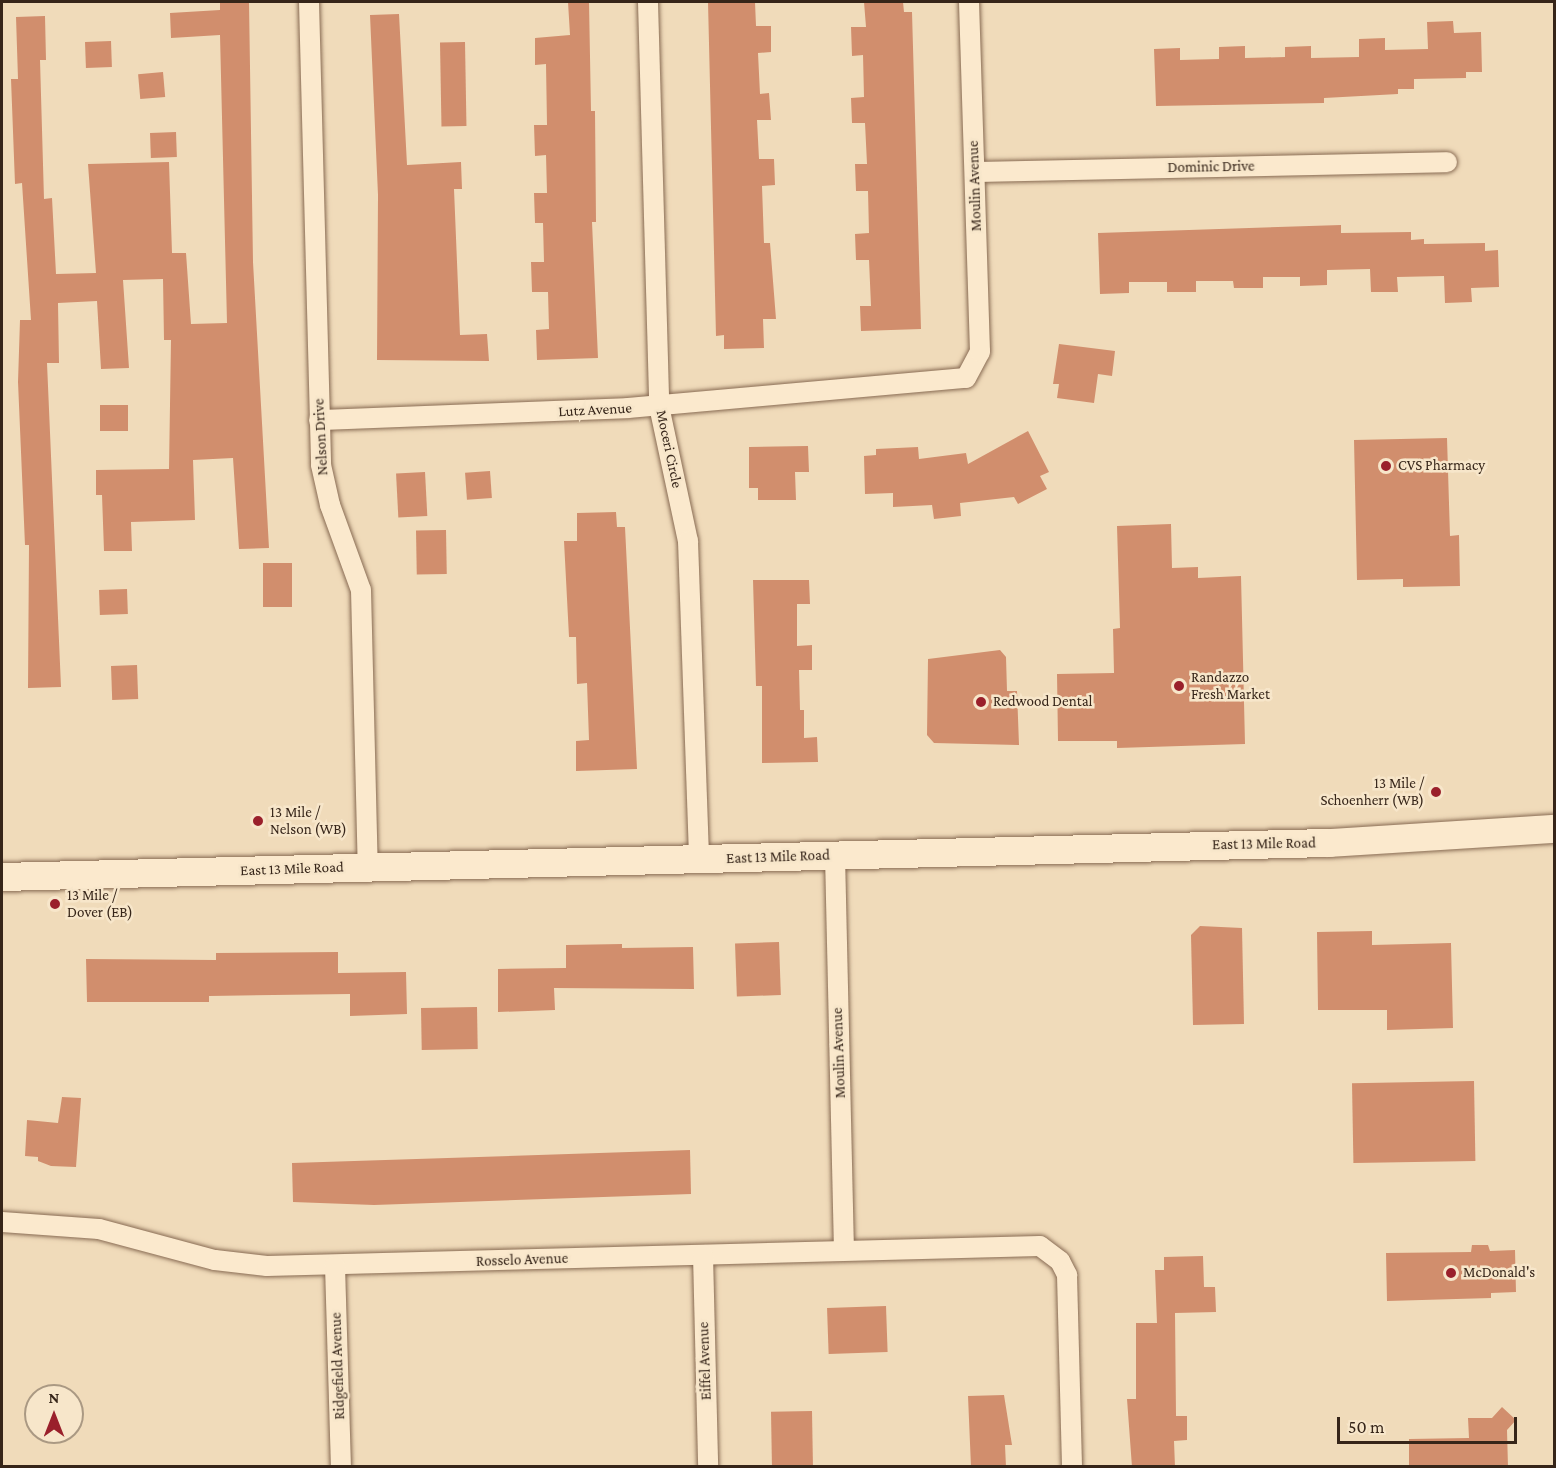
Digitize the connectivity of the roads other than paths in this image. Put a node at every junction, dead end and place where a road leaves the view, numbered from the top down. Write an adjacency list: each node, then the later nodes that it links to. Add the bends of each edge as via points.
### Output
1 (309, 2): 8 (street, Nelson Drive)
2 (648, 2): 7 (street, Moceri Circle)
3 (969, 2): 5 (street, Moulin Avenue)
4 (1447, 162): 5 (street, Dominic Drive)
5 (975, 172): 6 (street, Moulin Avenue, via 980,352)
6 (974, 370): 7 (street, Lutz Avenue, via 952,382)
7 (659, 406): 8 (street, Lutz Avenue); 11 (street, Moceri Circle, via 688,541)
8 (319, 420): 12 (street, Nelson Drive, via 324,482 361,590)
9 (1554, 829): 10 (main road, East 13 Mile Road, via 1406,840)
10 (835, 855): 11 (main road, East 13 Mile Road); 15 (street, Moulin Avenue)
11 (699, 859): 12 (main road, East 13 Mile Road)
12 (368, 867): 13 (main road, East 13 Mile Road)
13 (2, 876)
14 (2, 1222): 17 (street, Rosselo Avenue, via 99,1229 232,1263)
15 (844, 1251): 16 (street, Rosselo Avenue); 20 (street, Rosselo Avenue, via 1047,1248 1067,1275)
16 (703, 1255): 17 (street, Rosselo Avenue); 19 (street, Eiffel Avenue)
17 (334, 1266): 18 (street, Ridgefield Avenue)
18 (341, 1467)
19 (708, 1467)
20 (1072, 1467)

